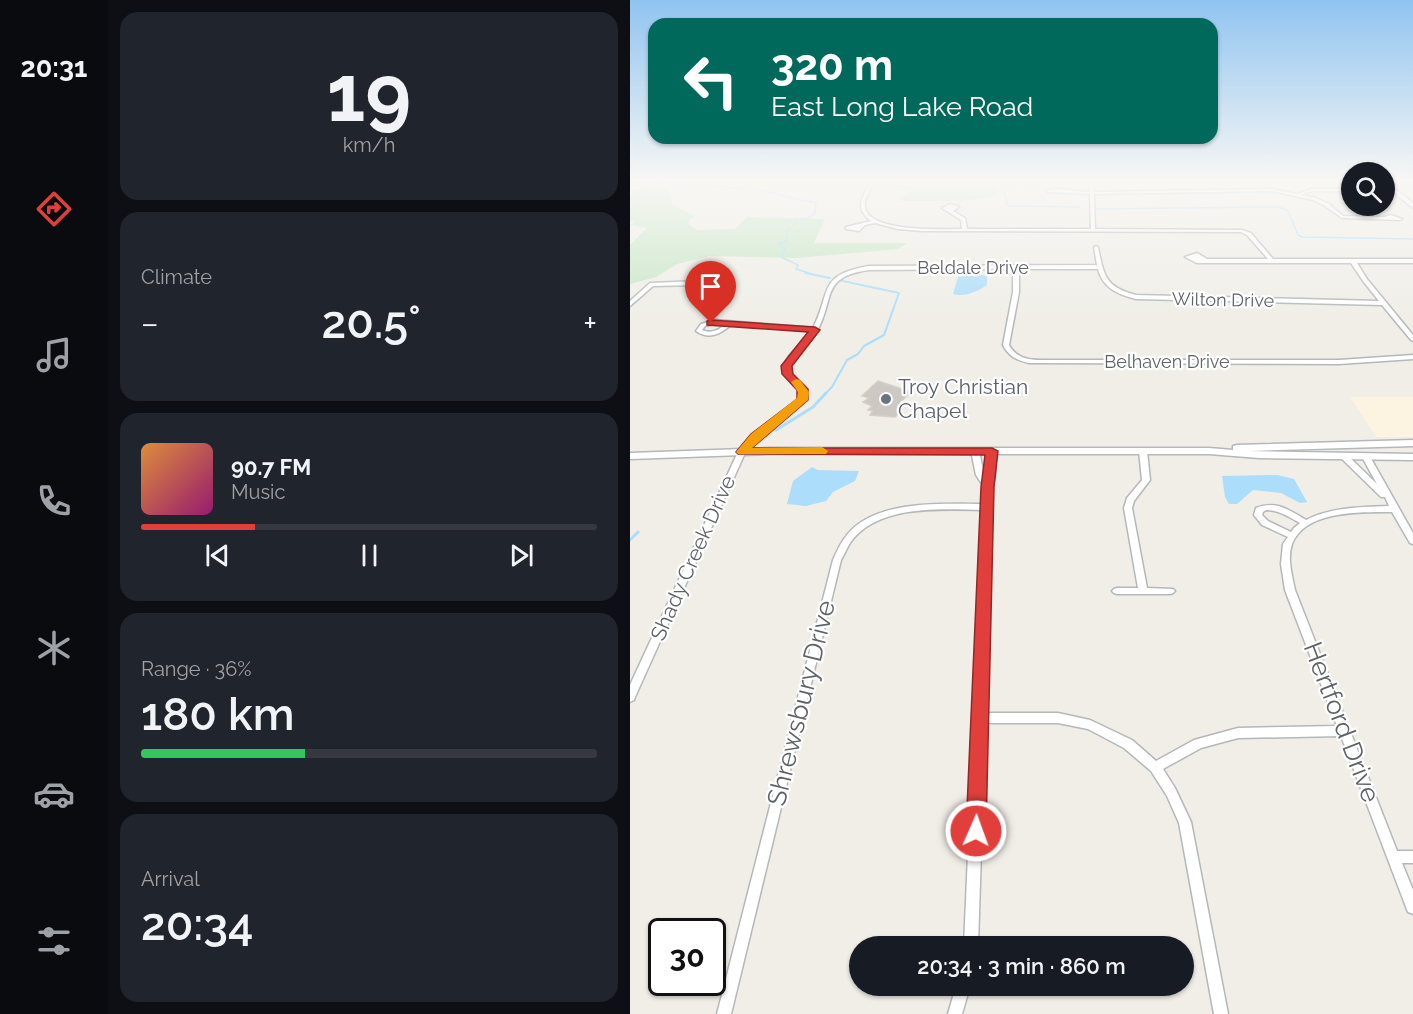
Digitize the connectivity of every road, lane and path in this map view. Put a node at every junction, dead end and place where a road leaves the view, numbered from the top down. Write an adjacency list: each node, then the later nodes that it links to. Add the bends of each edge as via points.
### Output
1 (901, 227): 2 (street)
2 (965, 230): 3 (street)
3 (1093, 230): 6 (street, via 1242,231)
4 (1096, 247): 9 (street, Wilton Drive)
5 (1206, 261): 6 (street)
6 (1272, 261): 7 (street)
7 (1353, 261): 8 (street); 12 (street)
8 (1413, 261)
9 (1099, 267): 10 (street, Beldale Drive); 12 (street, Wilton Drive, via 1110,288 1127,296)
10 (1016, 268): 15 (street, Beldale Drive, via 878,268 847,272 830,284); 17 (street, Belhaven Drive, via 1016,292 1006,345 1012,355 1023,360 1344,362)
11 (699, 283): 13 (street, via 652,284)
12 (1383, 303): 16 (street)
13 (630, 304)
14 (729, 324): 15 (street)
15 (815, 330): 24 (street, via 786,366 802,389 802,400)
16 (1413, 339)
17 (1413, 357)
18 (1369, 443): 19 (main road); 23 (main road); 26 (main road, via 1362,447 1305,448 1303,453)
19 (1413, 445): 27 (main road)
20 (975, 451): 21 (main road); 24 (main road); 30 (street, via 980,475)
21 (992, 451): 22 (main road); 30 (street)
22 (1143, 451): 23 (main road); 37 (street, via 1146,480 1128,508)
23 (1209, 451): 26 (main road)
24 (742, 452): 25 (main road); 39 (street, Shady Creek Drive)
25 (630, 456)
26 (1308, 456): 28 (main road)
27 (1413, 456): 29 (main road)
28 (1344, 457): 29 (main road); 31 (street)
29 (1366, 457): 31 (street)
30 (988, 487): 32 (street)
31 (1392, 505): 33 (street, via 1337,511); 35 (street)
32 (988, 507): 40 (street); 48 (street, Shrewsbury Drive, via 924,507 892,512 859,529 844,545 834,571)
33 (1306, 523): 34 (street); 34 (street, via 1277,508 1259,510 1262,521)
34 (1292, 536): 41 (street, Hertford Drive, via 1283,555 1286,576)
35 (1413, 541)
36 (1117, 591): 37 (street)
37 (1143, 591): 38 (street)
38 (1170, 591)
39 (630, 697)
40 (981, 718): 42 (street, via 1052,718 1090,725 1128,744); 46 (street)
41 (1345, 731): 42 (street, via 1232,734 1198,744); 43 (street, Hertford Drive)
42 (1155, 767): 50 (street, via 1185,822)
43 (1394, 857): 44 (street); 45 (street, Hertford Drive)
44 (1413, 857)
45 (1413, 907)
46 (971, 936)
47 (960, 996): 49 (street)
48 (724, 1014)
49 (955, 1014)
50 (1221, 1014)

